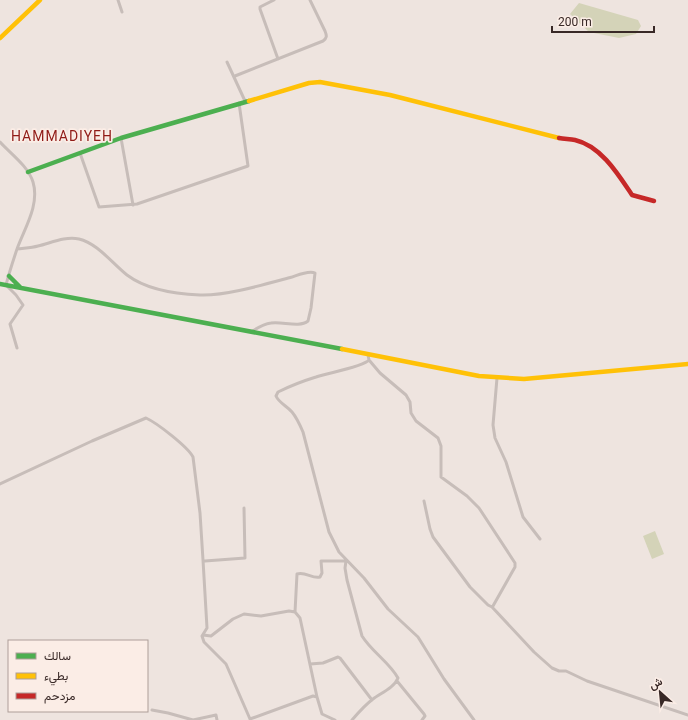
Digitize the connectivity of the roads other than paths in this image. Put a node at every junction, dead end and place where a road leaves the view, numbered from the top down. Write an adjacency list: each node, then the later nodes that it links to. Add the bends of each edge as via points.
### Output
1 (40, 0): 6 (main road)
2 (118, 0): 5 (street)
3 (274, 0): 7 (street, via 260,9)
4 (310, 0): 7 (street, via 326,38)
5 (122, 12)
6 (0, 38)
7 (278, 59): 9 (street)
8 (227, 62): 9 (street)
9 (235, 76): 10 (street)
10 (245, 101): 11 (main road); 16 (main road, via 320,82 390,95 559,138 576,140 596,150 612,166 632,194)
11 (239, 103): 12 (main road); 17 (street, via 248,166)
12 (121, 138): 14 (main road); 17 (street)
13 (0, 142): 15 (street)
14 (80, 153): 15 (main road); 17 (street, via 99,207)
15 (28, 172): 18 (street, via 33,182 34,204)
16 (654, 201)
17 (133, 205)
18 (17, 249): 19 (street); 23 (street, via 36,247 68,238 82,240 102,252 139,282 182,294 222,293 315,273 308,321 303,324 267,323)
19 (8, 276): 21 (street); 22 (main road)
20 (0, 284): 21 (main road)
21 (6, 285): 22 (main road); 24 (street, via 23,305 10,324)
22 (22, 288): 23 (main road)
23 (251, 332): 25 (main road)
24 (17, 348)
25 (368, 355): 26 (street); 28 (main road)
26 (369, 360): 34 (street, via 363,365 314,377 276,393 279,401 292,412 303,432 329,532); 35 (street, via 406,395 416,421 438,438 441,446 441,477 479,508 515,563 515,568)
27 (688, 364): 28 (main road, via 524,379)
28 (497, 378): 32 (street, via 493,425 495,438 506,462 523,517)
29 (0, 484): 33 (street, via 99,438 143,419 148,420 183,445 193,457)
30 (424, 501): 35 (street, via 433,537 470,587)
31 (244, 508): 33 (street, via 245,558)
32 (540, 539)
33 (203, 560): 37 (street, via 206,628)
34 (346, 561): 36 (street, via 320,560 320,577 297,574); 39 (street, via 347,580 362,636 393,670); 50 (street, via 364,578 388,609 418,637)
35 (492, 607): 43 (street, via 552,668)
36 (295, 612): 37 (street, via 261,616 244,614 211,636); 38 (street, via 300,618)
37 (203, 635): 46 (street, via 204,642 226,664)
38 (310, 664): 40 (street); 41 (street, via 340,658)
39 (397, 681): 41 (street); 49 (street, via 424,714)
40 (317, 697): 44 (street, via 322,714); 46 (street, via 310,697)
41 (372, 700): 48 (street)
42 (152, 710): 45 (street, via 193,720 216,715)
43 (688, 715)
44 (330, 719): 47 (street)
45 (217, 720)
46 (250, 720)
47 (335, 720)
48 (352, 720)
49 (422, 720)
50 (474, 720)

